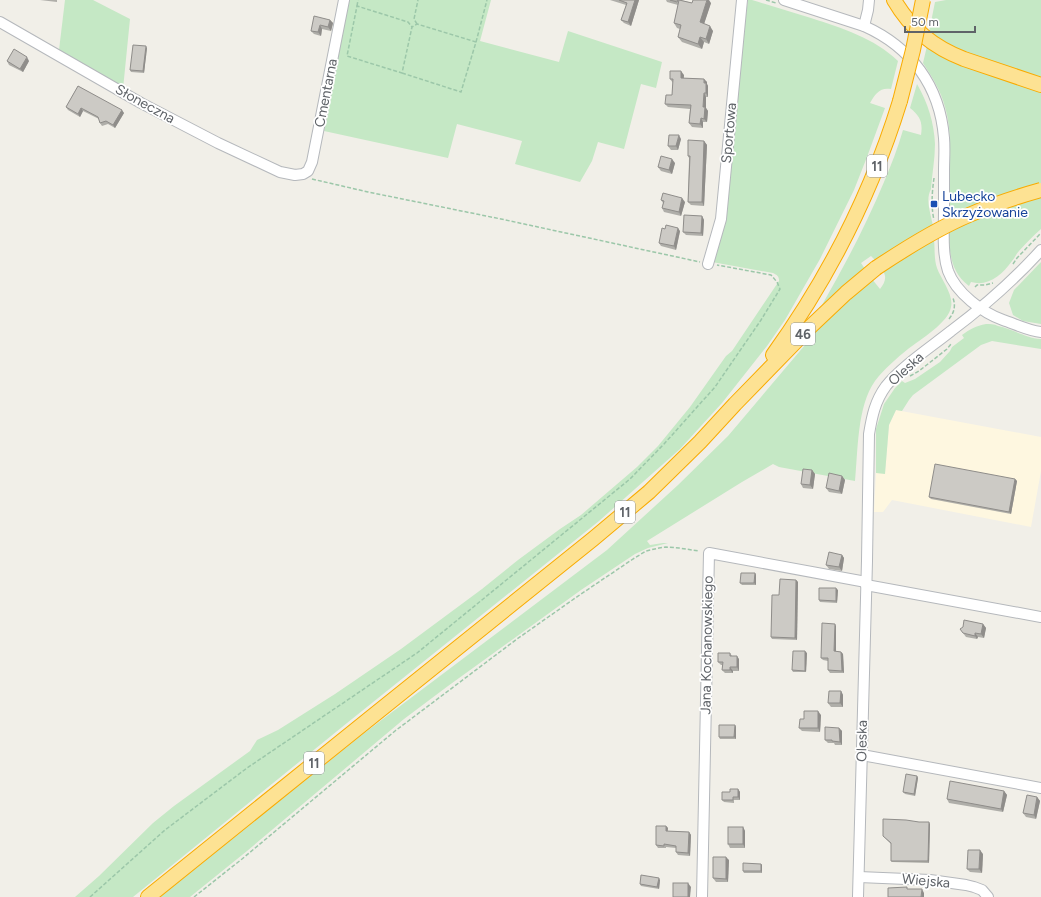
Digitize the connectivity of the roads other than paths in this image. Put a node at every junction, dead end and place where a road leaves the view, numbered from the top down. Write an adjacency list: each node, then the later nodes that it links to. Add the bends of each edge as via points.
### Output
1 (344, 0): 10 (street, Cmentarna, via 312,162 308,171)
2 (742, 0): 13 (street, Sportowa, via 721,218)
3 (784, 0): 8 (street)
4 (869, 0): 8 (street)
5 (894, 0): 9 (highway, via 907,20 939,47 964,59)
6 (923, 0): 16 (highway, 11, bridge, via 900,100 884,149 849,229 816,291 793,327)
7 (0, 22): 10 (street, Słoneczna, via 134,99 218,143 280,172)
8 (864, 26): 14 (street, via 883,36 914,62 934,94 944,138 944,232 947,265 952,279 961,291)
9 (1041, 85)
10 (295, 175)
11 (1041, 190): 16 (highway, 46, bridge, via 968,216 924,238 876,268 809,328)
12 (1041, 250): 14 (street, Oleska)
13 (708, 264)
14 (980, 308): 15 (street, via 993,316); 17 (street, Oleska, via 900,371 887,385 876,404 869,434)
15 (1041, 332)
16 (735, 404): 22 (highway, 11, via 674,469 594,539)
17 (866, 584): 18 (street); 19 (street, Oleska); 23 (street, Jana Kochanowskiego, via 709,553)
18 (1041, 617)
19 (862, 755): 20 (street); 21 (street, Oleska)
20 (1041, 788)
21 (859, 877): 24 (street, Oleska); 25 (street, Wiejska, via 930,880 966,885 982,890)
22 (148, 897)
23 (702, 897)
24 (858, 897)
25 (988, 897)

